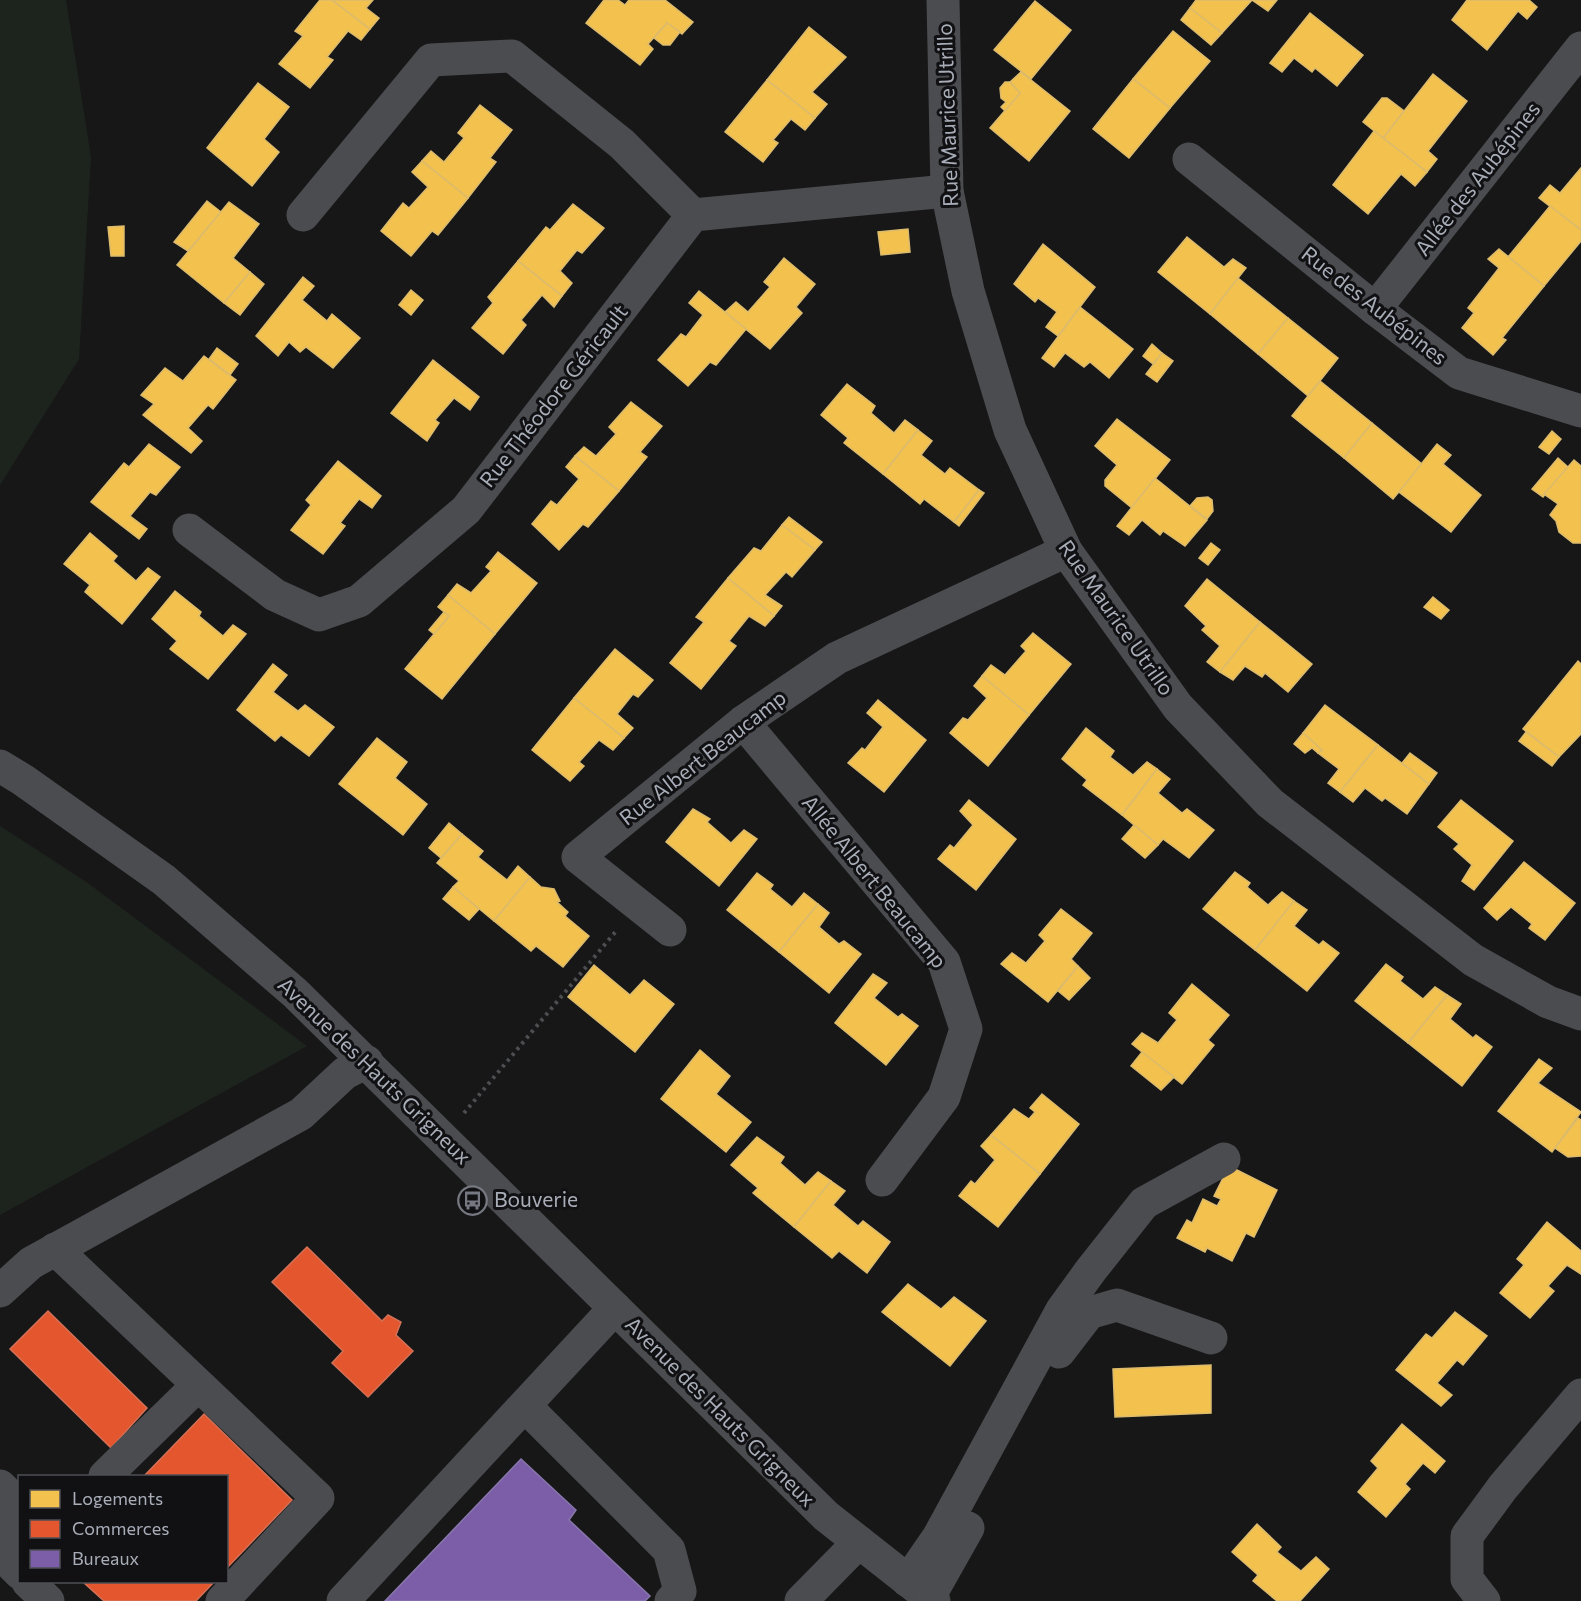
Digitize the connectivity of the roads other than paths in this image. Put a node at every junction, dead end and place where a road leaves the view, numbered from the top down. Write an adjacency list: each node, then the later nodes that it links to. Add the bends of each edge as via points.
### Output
1 (943, 0): 4 (street, Rue Maurice Utrillo)
2 (1581, 48): 7 (street, Allée des Aubépines)
3 (1189, 159): 7 (street, Rue des Aubépines)
4 (947, 191): 6 (street); 10 (street, Rue Maurice Utrillo, via 969,291 1010,430)
5 (303, 215): 6 (street, via 431,60 512,56 622,144)
6 (693, 215): 9 (street, Rue Théodore Géricault, via 466,510 359,601 319,615 275,595)
7 (1375, 309): 8 (street, Rue des Aubépines, via 1460,373)
8 (1581, 411)
9 (189, 530)
10 (1066, 551): 11 (street, Rue Albert Beaucamp, via 837,658); 14 (street, Rue Maurice Utrillo, via 1178,707 1270,803 1473,960 1548,1002)
11 (743, 722): 13 (street, Rue Albert Beaucamp, via 578,857); 17 (street, Allée Albert Beaucamp, via 944,962 966,1029 944,1097)
12 (0, 766): 15 (street, Avenue des Hauts Grigneux, via 164,880)
13 (670, 930)
14 (1581, 1014)
15 (368, 1062): 18 (street, via 345,1073 301,1114); 20 (street, Avenue des Hauts Grigneux)
16 (1224, 1159): 30 (street, via 1144,1203 1062,1310 939,1536)
17 (882, 1180)
18 (56, 1250): 19 (street, via 31,1263); 22 (street)
19 (0, 1291)
20 (615, 1308): 24 (street); 27 (street, Avenue des Hauts Grigneux, via 826,1516)
21 (1211, 1338): 30 (street, via 1117,1305 1089,1312 1065,1341 957,1551)
22 (197, 1386): 25 (street); 32 (street, via 318,1498)
23 (1581, 1395): 36 (street, via 1467,1536 1467,1579)
24 (525, 1406): 33 (street); 34 (street, via 669,1550 681,1592)
25 (106, 1475)
26 (0, 1486): 28 (street, via 14,1500)
27 (859, 1542): 30 (street, Avenue des Hauts Grigneux); 35 (street)
28 (18, 1547)
29 (32, 1583): 31 (street)
30 (924, 1593)
31 (48, 1601)
32 (222, 1601)
33 (343, 1601)
34 (671, 1601)
35 (801, 1601)
36 (1484, 1601)

